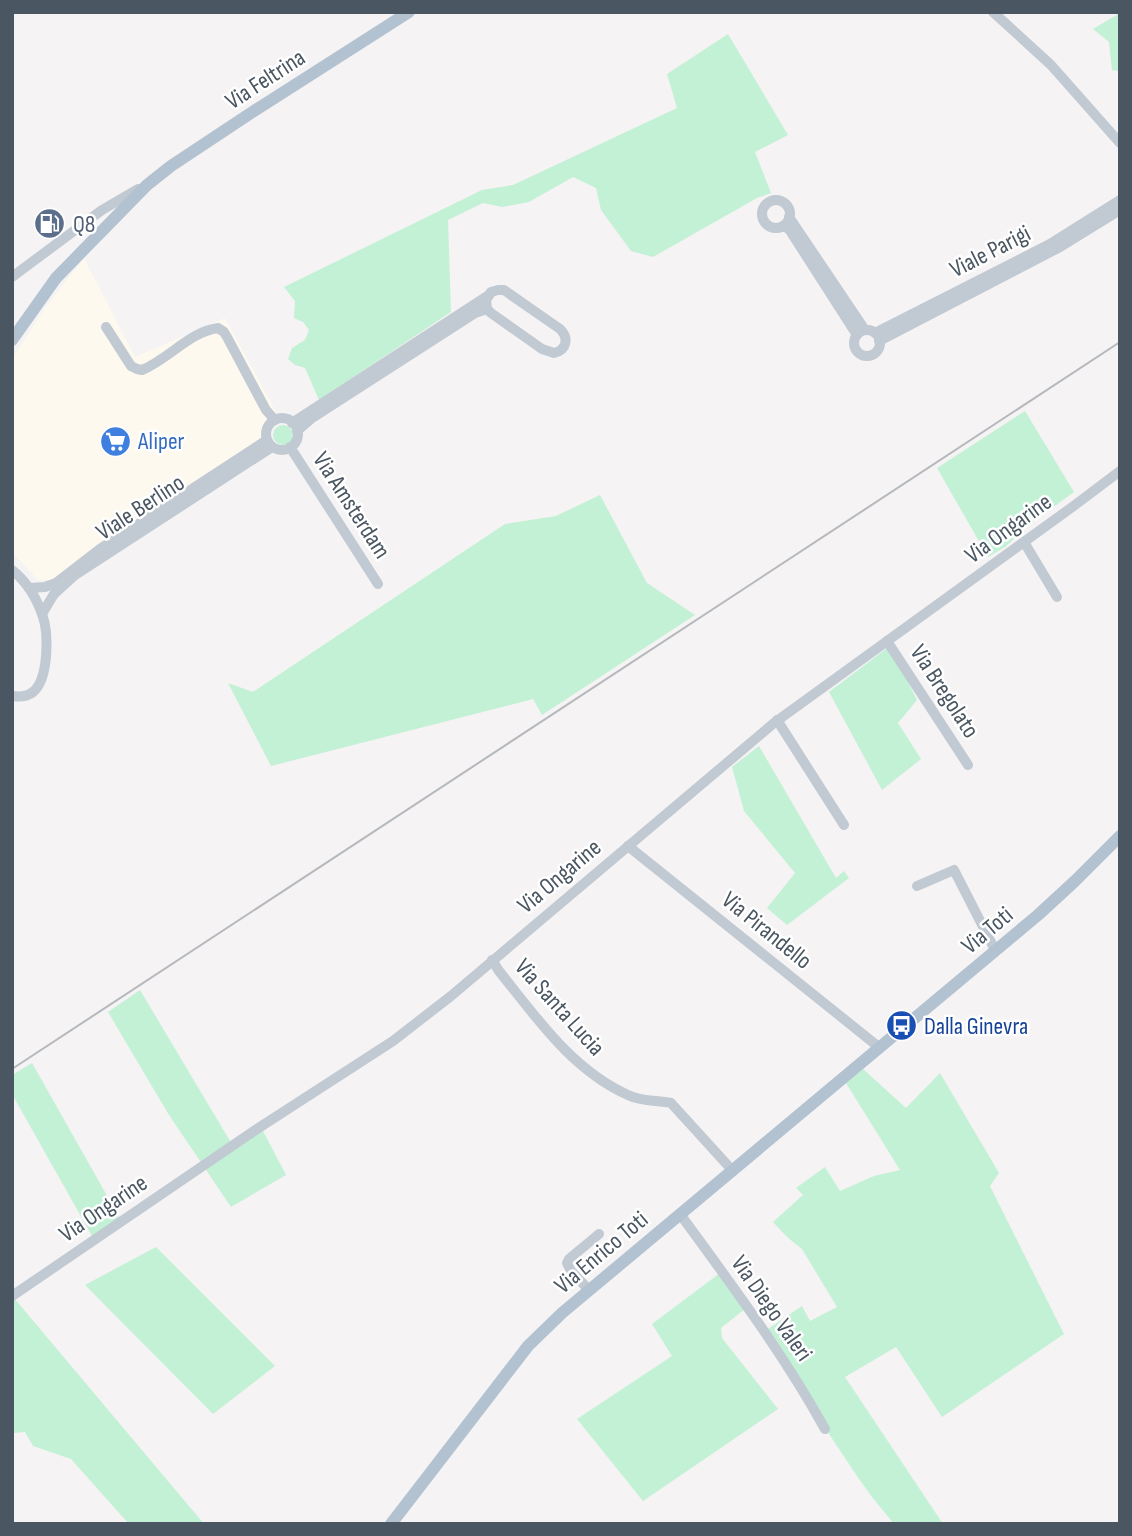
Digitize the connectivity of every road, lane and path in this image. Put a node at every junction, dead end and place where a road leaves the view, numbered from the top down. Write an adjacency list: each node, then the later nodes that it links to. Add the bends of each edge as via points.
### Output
1 (409, 12): 4 (main road, Via Feltrina)
2 (993, 12): 3 (street, via 1051,65)
3 (1120, 143)
4 (146, 185): 8 (street, Via Feltrina); 13 (main road, Via Feltrina, via 56,278)
5 (1120, 201): 12 (street, Viale Parigi, via 1050,244)
6 (1120, 210): 12 (street, Viale Parigi, via 1060,247)
7 (786, 221): 12 (street)
8 (12, 276)
9 (489, 295): 10 (street); 10 (street, via 504,290 560,329 565,346 554,353 542,349); 15 (street)
10 (487, 309): 15 (street)
11 (106, 327): 14 (street, via 131,366 142,370 218,328)
12 (869, 335)
13 (13, 341)
14 (275, 420): 15 (street, via 284,419); 16 (street, via 266,433)
15 (295, 427): 17 (street, via 296,440)
16 (270, 443): 17 (street, via 281,450); 22 (street, Viale Berlino, via 100,549 56,583); 24 (street, Viale Berlino, via 75,575 54,594)
17 (290, 447): 21 (street, Via Amsterdam)
18 (1120, 471): 19 (street, Via Ongarine)
19 (1024, 542): 23 (street); 25 (street, Via Ongarine)
20 (12, 570): 22 (street)
21 (378, 584)
22 (29, 588): 24 (street)
23 (1057, 597)
24 (43, 614): 26 (street, via 47,645 40,683 32,693)
25 (887, 641): 27 (street, Via Ongarine); 28 (street, Via Bregolato)
26 (12, 696)
27 (777, 720): 29 (street); 31 (street, Via Ongarine)
28 (968, 765)
29 (844, 825)
30 (1120, 836): 33 (main road, Via Toti, via 1066,890)
31 (628, 845): 34 (street, Via Ongarine); 35 (street, Via Pirandello)
32 (917, 886): 33 (street, via 954,870)
33 (995, 950): 35 (main road, Via Toti)
34 (492, 960): 36 (street, Via Santa Lucia, via 549,1033 584,1068 629,1096 671,1103); 40 (street, Via Ongarine, via 393,1041)
35 (878, 1049): 36 (main road, Via Enrico Toti)
36 (732, 1170): 37 (main road, Via Enrico Toti)
37 (680, 1214): 39 (main road, Via Enrico Toti); 41 (street, Via Diego Valeri, via 797,1380)
38 (599, 1234): 39 (street, via 567,1263)
39 (589, 1290): 42 (main road, Via Enrico Toti, via 528,1346)
40 (12, 1296)
41 (825, 1429)
42 (391, 1524)

